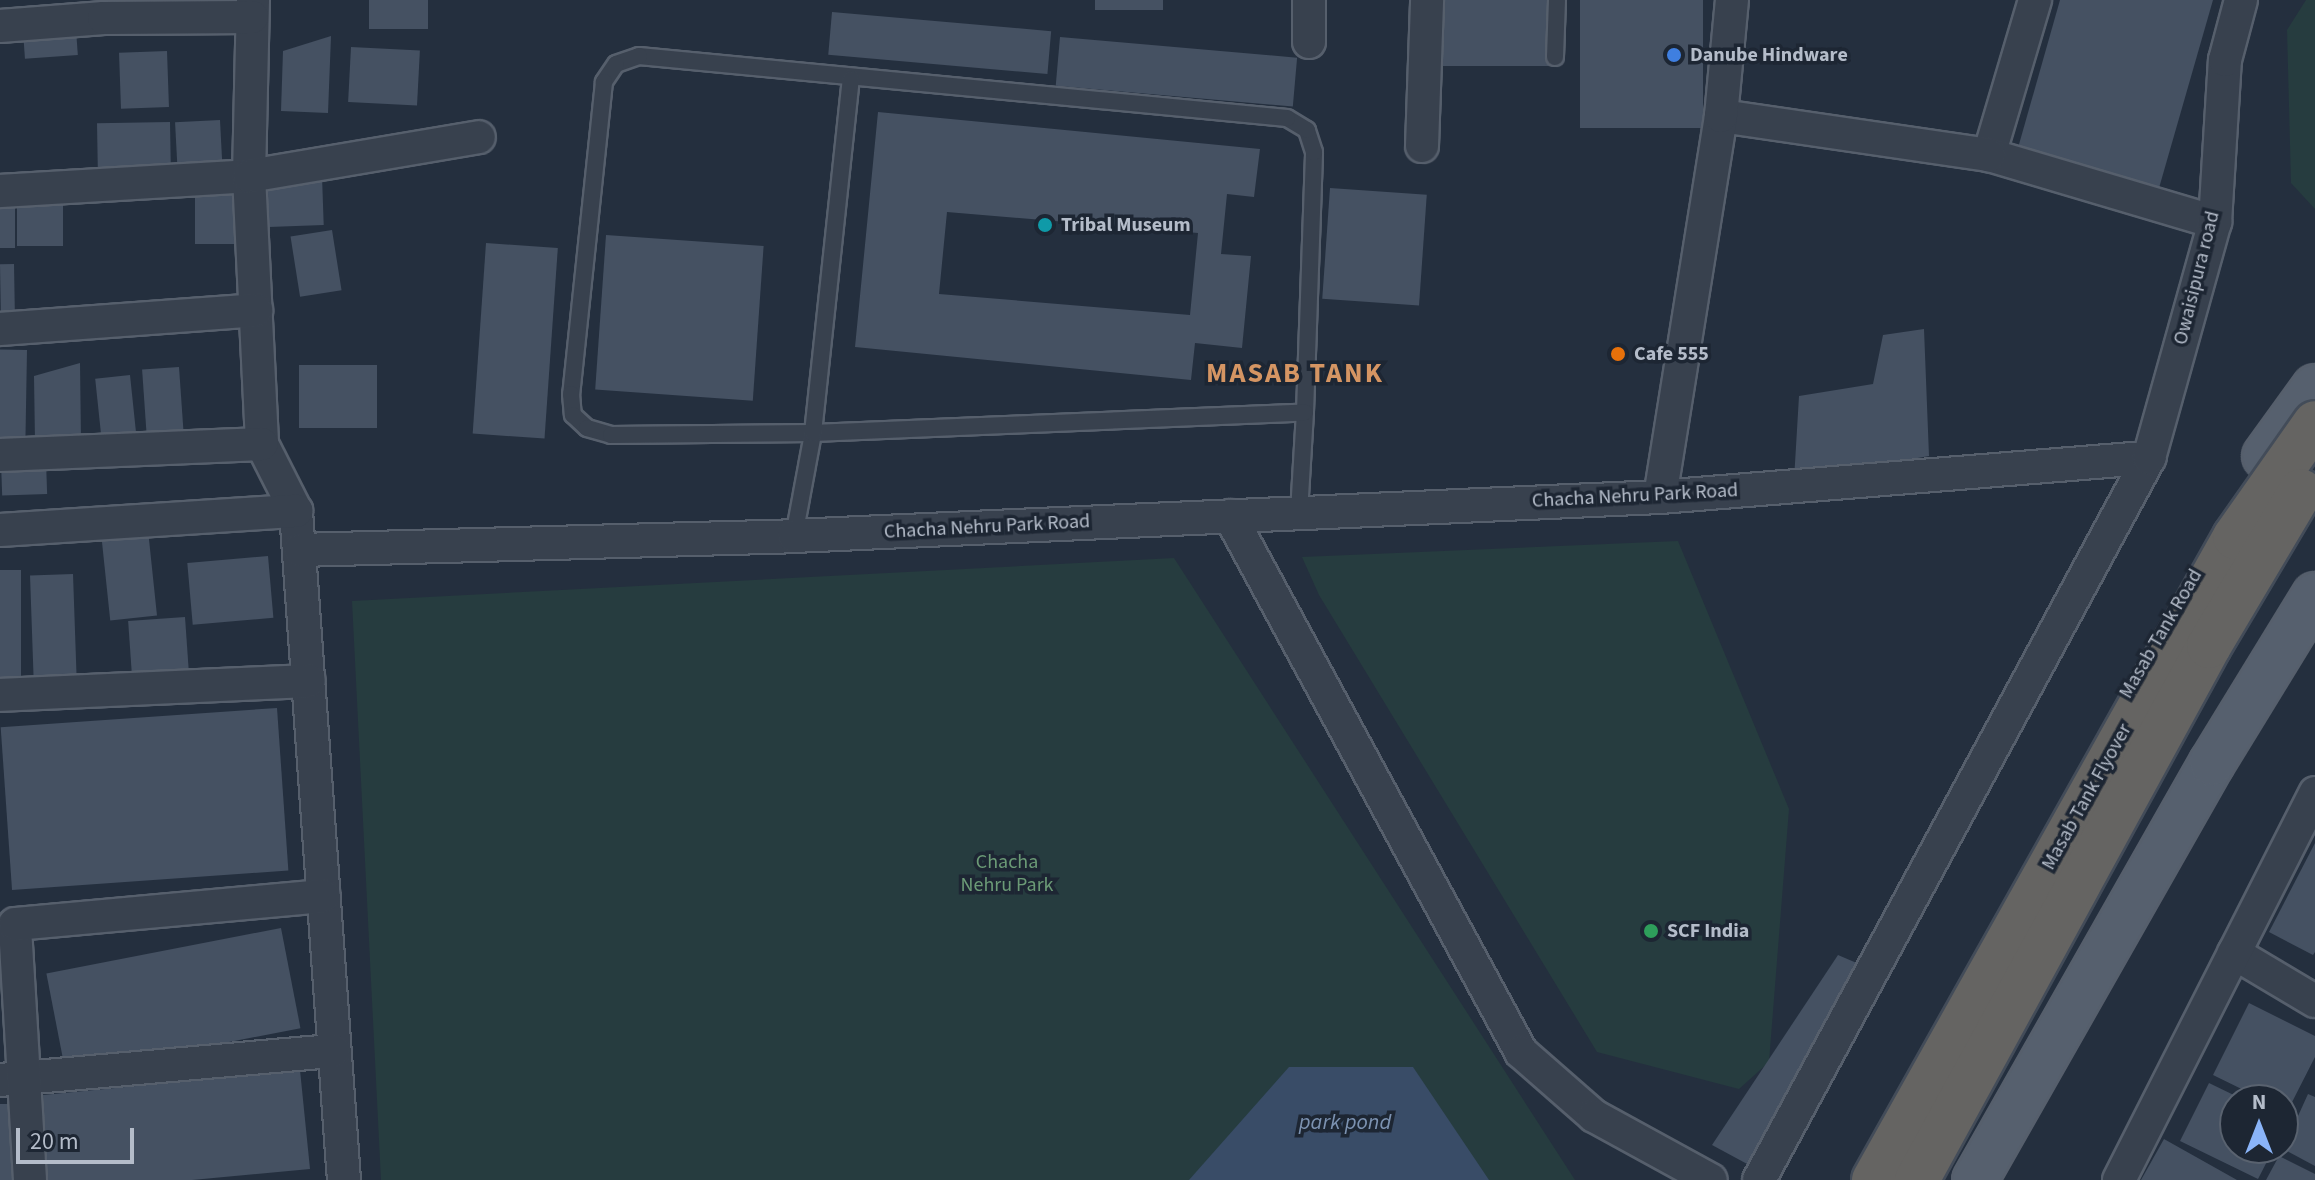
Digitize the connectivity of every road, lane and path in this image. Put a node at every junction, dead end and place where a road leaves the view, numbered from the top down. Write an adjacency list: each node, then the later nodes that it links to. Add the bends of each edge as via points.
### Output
1 (1309, 0): 9 (street)
2 (1427, 0): 14 (street)
3 (1557, 0): 10 (lane)
4 (1732, 0): 12 (street)
5 (2035, 0): 15 (street)
6 (2241, 0): 18 (street, Owaisipura road, via 2225,60)
7 (253, 9): 8 (street); 16 (street)
8 (0, 26)
9 (1309, 42)
10 (1555, 57)
11 (851, 79): 22 (lane, via 1287,118 1307,130 1314,152); 24 (lane); 24 (lane, via 639,56 616,64 604,82 583,266 571,394 573,415 587,428 611,435)
12 (1721, 116): 15 (street); 29 (street)
13 (479, 137): 16 (street)
14 (1422, 146)
15 (1989, 155): 18 (street)
16 (249, 176): 17 (street); 19 (street)
17 (0, 191)
18 (2215, 222): 27 (street, Owaisipura road)
19 (256, 310): 20 (street); 25 (street)
20 (0, 329)
21 (2315, 387): 46 (main road, Masab Tank Road, via 2265,457 2136,676)
22 (1305, 412): 24 (lane); 31 (lane)
23 (2315, 423): 46 (highway, Masab Tank Flyover, bridge, via 2235,537)
24 (813, 433): 34 (lane)
25 (262, 444): 26 (street); 30 (street)
26 (0, 455)
27 (2149, 458): 29 (street, Chacha Nehru Park Road); 50 (street)
28 (2315, 473): 51 (highway, Masab Tank Flyover, bridge, via 2289,507 2209,646)
29 (1660, 497): 31 (street, Chacha Nehru Park Road)
30 (296, 511): 33 (street); 35 (street)
31 (1299, 513): 32 (street, Chacha Nehru Park Road)
32 (1230, 516): 34 (street, Chacha Nehru Park Road); 49 (street, via 1521,1052 1594,1116)
33 (0, 530)
34 (794, 536): 35 (street, Chacha Nehru Park Road)
35 (300, 550): 37 (street)
36 (2315, 595): 53 (main road, via 2212,763)
37 (309, 681): 38 (street); 40 (street)
38 (0, 695)
39 (2315, 793): 42 (street)
40 (324, 896): 41 (street); 44 (street)
41 (7, 925): 45 (street)
42 (2234, 953): 43 (street); 54 (street)
43 (2315, 1001)
44 (334, 1051): 45 (street); 48 (street)
45 (13, 1079): 47 (street)
46 (1865, 1168): 52 (main road)
47 (30, 1180)
48 (344, 1180)
49 (1711, 1180)
50 (1759, 1180)
51 (1917, 1180)
52 (1942, 1180)
53 (1975, 1180)
54 (2119, 1180)

